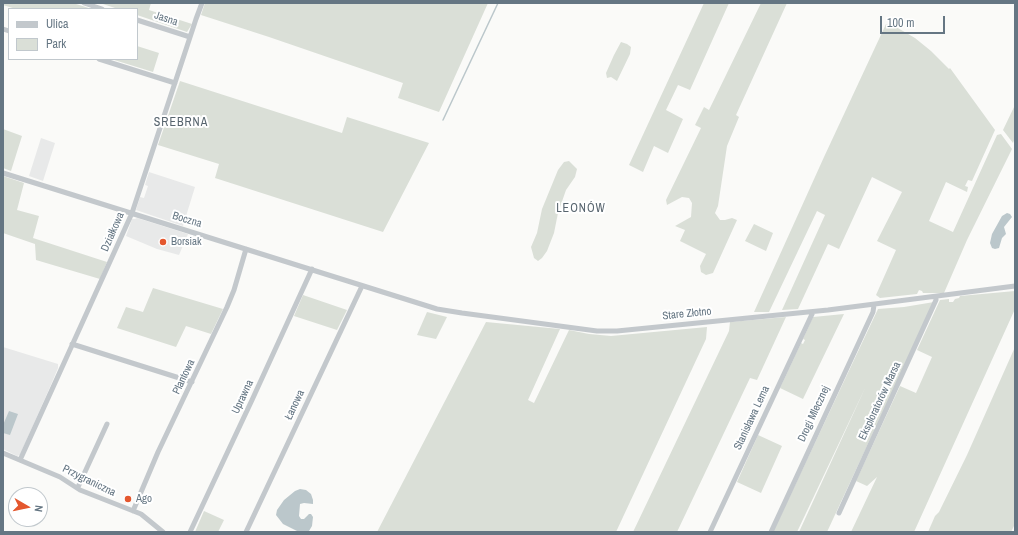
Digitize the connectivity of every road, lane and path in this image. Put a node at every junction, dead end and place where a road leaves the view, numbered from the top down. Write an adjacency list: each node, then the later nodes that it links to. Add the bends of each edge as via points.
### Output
1 (84, 3): 3 (street)
2 (202, 3): 5 (street, Działkowa)
3 (99, 8)
4 (138, 20): 5 (street, Jasna)
5 (190, 37): 7 (street, Działkowa)
6 (102, 60): 7 (street)
7 (175, 83): 9 (street, Działkowa)
8 (3, 173): 9 (street, Boczna)
9 (132, 213): 10 (street, Boczna); 17 (street, Działkowa)
10 (246, 249): 11 (street, Boczna); 18 (street, Plantowa, via 234,290)
11 (312, 269): 12 (street, Boczna); 26 (street, Uprawna)
12 (363, 286): 16 (street, Stare Złotno, via 444,310 597,331); 27 (street, Łanowa)
13 (1015, 286): 14 (street, Stare Złotno)
14 (936, 296): 15 (street, Stare Złotno); 24 (street, Eksploratorów Marsa)
15 (874, 304): 16 (street, Stare Złotno); 29 (street, Drogi Mlecznej, via 873,312)
16 (813, 312): 28 (street, Stanisława Lema)
17 (72, 344): 18 (street); 21 (street, Działkowa)
18 (192, 382): 23 (street, Plantowa)
19 (107, 424): 22 (street)
20 (3, 453): 21 (street, Przygraniczna)
21 (20, 460): 22 (street, Przygraniczna, via 60,477)
22 (78, 488): 23 (street, Przygraniczna)
23 (133, 511): 25 (street, Przygraniczna, via 144,516)
24 (839, 513)
25 (163, 532)
26 (190, 532)
27 (246, 532)
28 (710, 532)
29 (771, 532)

